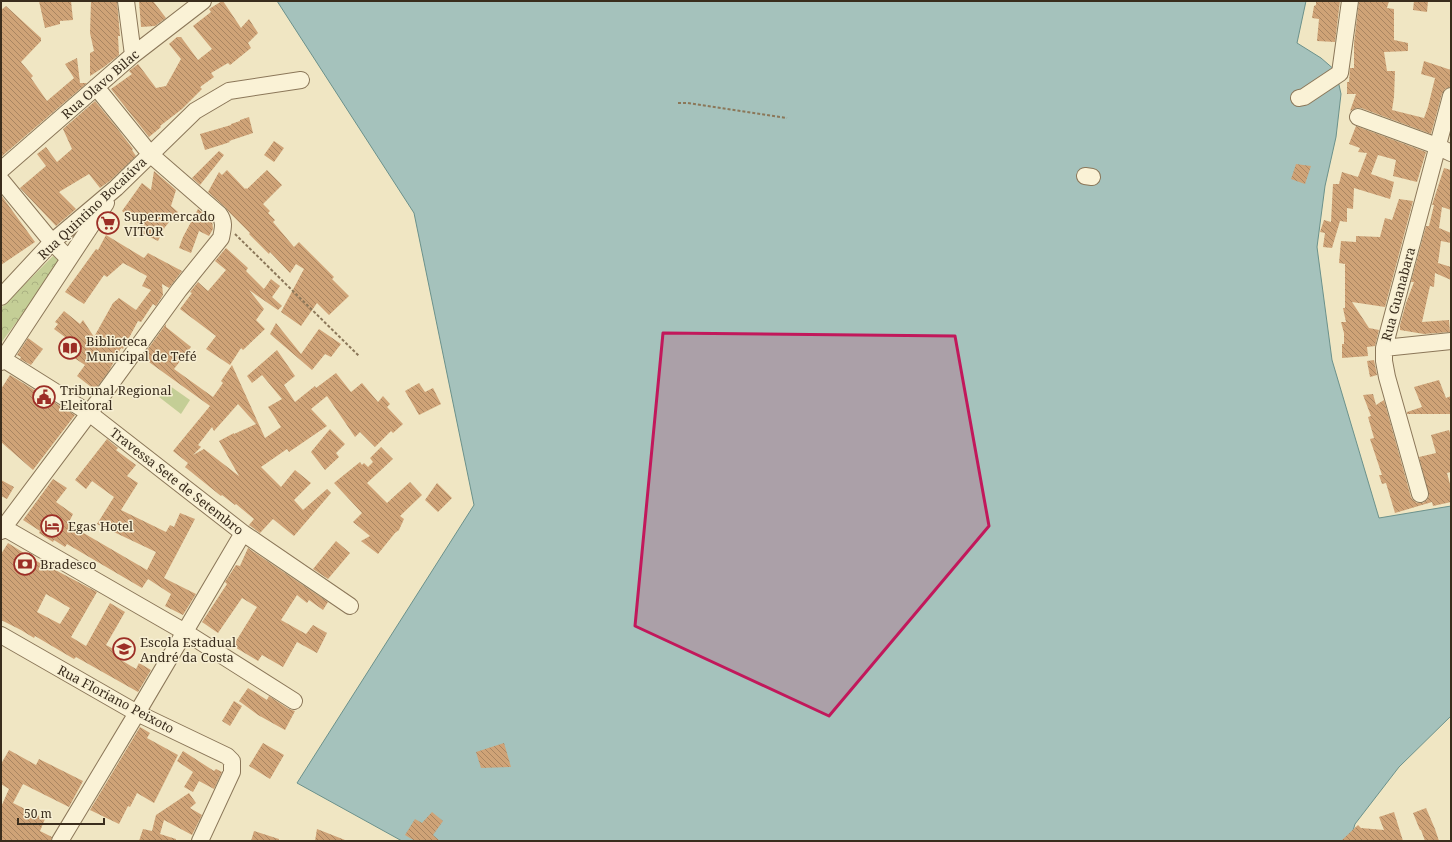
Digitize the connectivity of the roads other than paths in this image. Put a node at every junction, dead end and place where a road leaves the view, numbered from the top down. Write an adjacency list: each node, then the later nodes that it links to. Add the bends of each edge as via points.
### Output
1 (126, 1): 4 (street)
2 (203, 1): 4 (street, Rua Olavo Bilac)
3 (1348, 9): 8 (street, via 1340,73)
4 (133, 55): 6 (street, Rua Olavo Bilac)
5 (301, 80): 11 (street, Rua Quintino Bocaiúva, via 229,91 195,111)
6 (96, 87): 11 (street); 12 (street, Rua Olavo Bilac)
7 (1451, 96): 10 (street, Rua Guanabara)
8 (1302, 97)
9 (1358, 117): 10 (street)
10 (1444, 150): 19 (street, Rua Guanabara)
11 (150, 154): 14 (street, Rua Quintino Bocaiúva); 21 (street, via 219,214 224,224 221,238 179,290)
12 (1, 170)
13 (1, 180): 15 (street)
14 (116, 188): 15 (street, Rua Quintino Bocaiúva); 16 (street)
15 (52, 242): 16 (street); 17 (street, Rua Quintino Bocaiúva)
16 (70, 259): 20 (street)
17 (1, 297)
18 (1451, 341): 19 (street)
19 (1384, 348): 22 (street, Rua Guanabara, via 1387,377)
20 (2, 360): 21 (street, Travessa Sete de Setembro)
21 (89, 413): 23 (street); 24 (street, Travessa Sete de Setembro)
22 (1420, 494)
23 (2, 528): 26 (street)
24 (243, 532): 25 (street, Travessa Sete de Setembro); 26 (street)
25 (350, 606)
26 (185, 632): 28 (street); 29 (street)
27 (1, 635): 29 (street, Rua Floriano Peixoto)
28 (294, 701)
29 (137, 713): 30 (street); 31 (street, Rua Floriano Peixoto, via 227,756 232,761 232,772)
30 (60, 841)
31 (200, 841)

